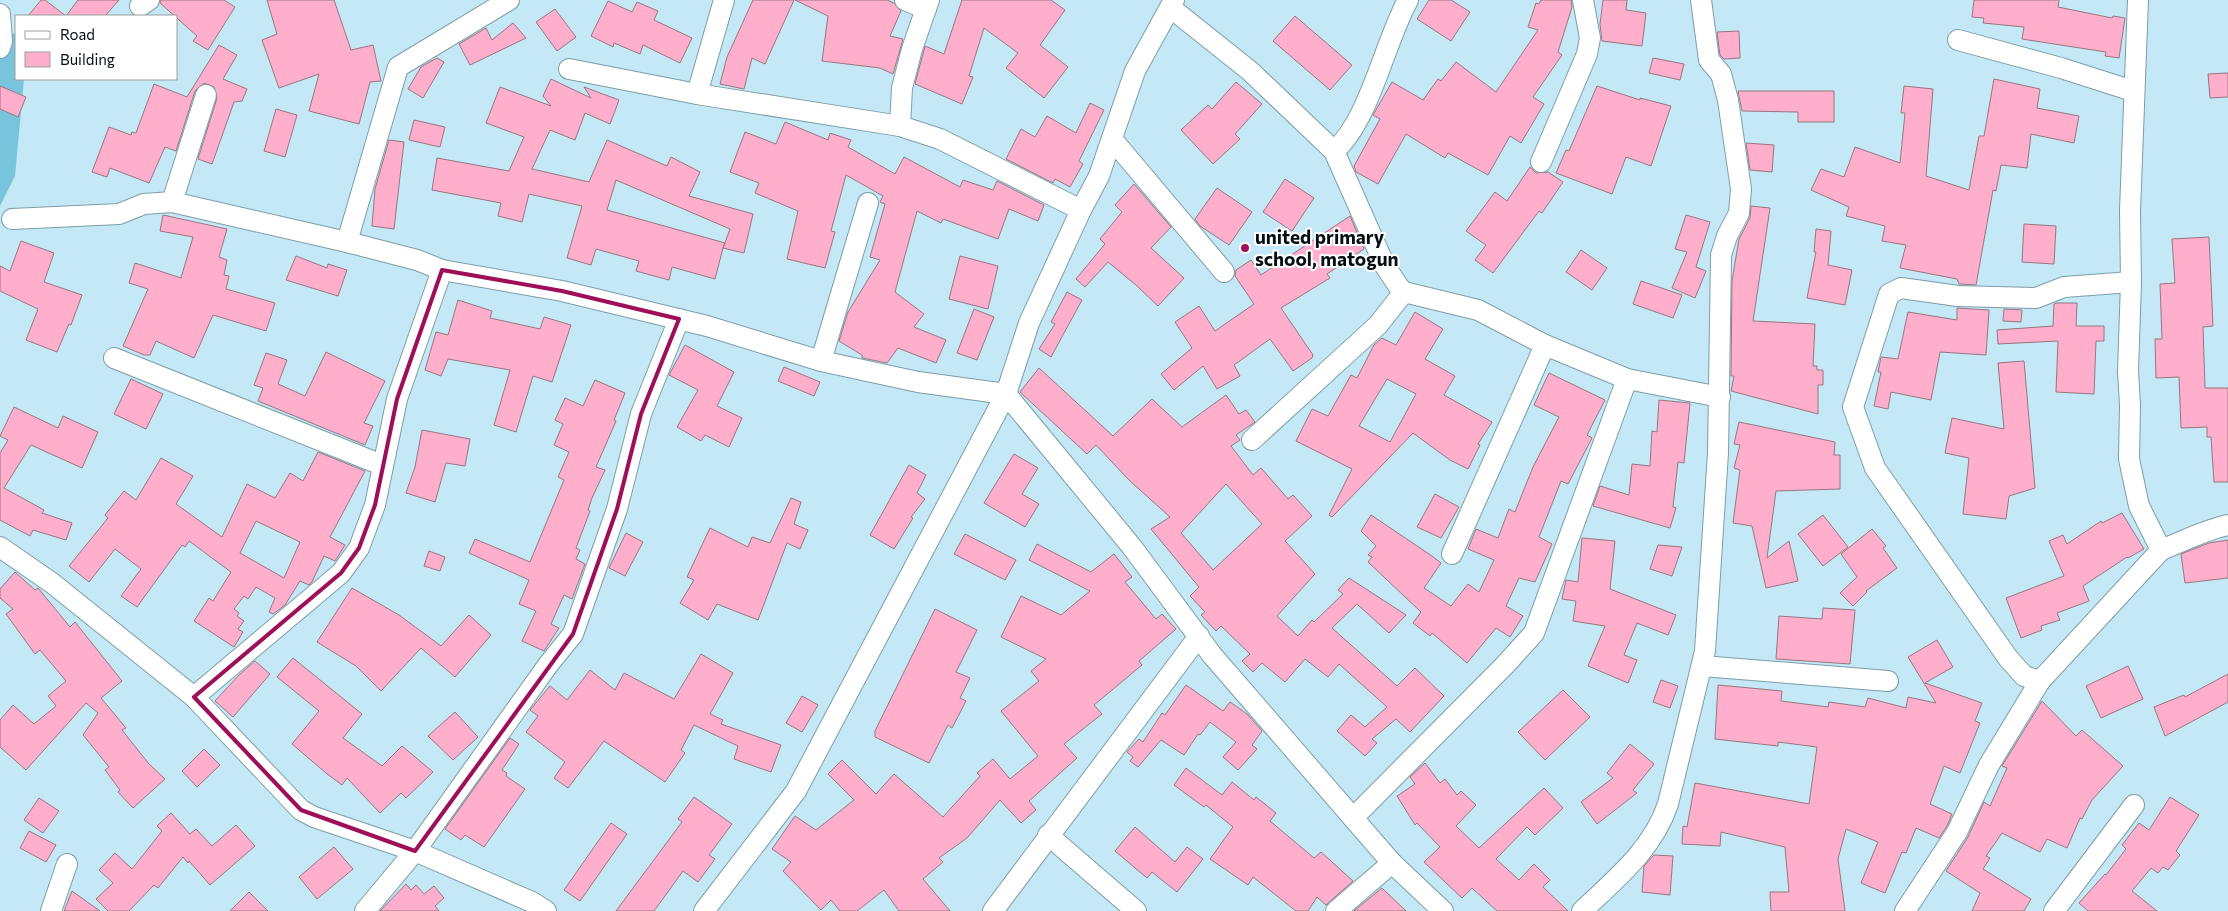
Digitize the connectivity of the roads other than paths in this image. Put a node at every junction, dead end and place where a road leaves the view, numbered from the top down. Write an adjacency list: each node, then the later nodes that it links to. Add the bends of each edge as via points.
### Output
1 (509, 0): 25 (street, via 398,67)
2 (724, 0): 15 (street)
3 (905, 0): 9 (street)
4 (1408, 0): 19 (street, via 1358,118 1345,142)
5 (1583, 0): 20 (street, via 1590,38 1587,54)
6 (1701, 0): 36 (street, via 1710,60 1721,74 1728,100 1741,189 1739,213 1721,255)
7 (2138, 0): 14 (street)
8 (1172, 4): 18 (street, via 1135,72); 19 (street, via 1250,71)
9 (928, 5): 17 (street, via 902,88)
10 (0, 14): 12 (street)
11 (1958, 40): 14 (street)
12 (0, 48)
13 (570, 69): 15 (street)
14 (2134, 91): 28 (street)
15 (697, 94): 17 (street)
16 (206, 96): 21 (street)
17 (900, 126): 23 (street, via 940,139)
18 (1112, 138): 23 (street, via 1099,176); 27 (street)
19 (1334, 151): 29 (street, via 1385,266)
20 (1540, 162)
21 (172, 202): 24 (street, via 144,204 119,214); 25 (street)
22 (868, 203): 33 (street)
23 (1081, 210): 35 (street, via 1029,323)
24 (12, 219)
25 (347, 242): 26 (street)
26 (442, 270): 30 (street, via 562,291); 38 (street, via 397,398)
27 (1224, 272)
28 (2131, 282): 41 (street, via 2129,459 2139,506); 46 (street, via 2064,288 2036,298 1958,296 1901,288 1889,294 1853,407 1875,468 2008,658 2024,676)
29 (1404, 292): 31 (street, via 1478,310); 37 (street, via 1378,325)
30 (679, 319): 33 (street); 51 (street, via 640,414 617,508 573,634)
31 (1545, 345): 34 (street); 42 (street)
32 (114, 358): 38 (street)
33 (822, 361): 35 (street, via 918,382)
34 (1627, 379): 36 (street); 49 (street, via 1534,633)
35 (1006, 394): 43 (street, via 1132,547); 57 (street, via 796,791)
36 (1720, 397): 44 (street, via 1707,634)
37 (1252, 440)
38 (382, 465): 47 (street, via 368,525 359,548 341,573)
39 (2228, 525): 41 (street, via 2200,532)
40 (0, 547): 47 (street, via 52,583)
41 (2161, 550): 46 (street)
42 (1452, 554)
43 (1199, 636): 49 (street, via 1212,656); 50 (street)
44 (1702, 666): 45 (street); 62 (street, via 1660,828 1646,847)
45 (1888, 681)
46 (2040, 681): 63 (street, via 1989,765 1956,832)
47 (194, 697): 51 (street, via 301,810)
48 (2134, 805): 64 (street)
49 (1353, 818): 52 (street)
50 (1048, 835): 58 (street); 59 (street)
51 (415, 851): 55 (street); 56 (street)
52 (1392, 863): 60 (street); 61 (street)
53 (67, 864): 54 (street)
54 (51, 911)
55 (366, 911)
56 (546, 911)
57 (704, 911)
58 (993, 911)
59 (1136, 911)
60 (1336, 911)
61 (1443, 911)
62 (1582, 911)
63 (1906, 911)
64 (2054, 911)

